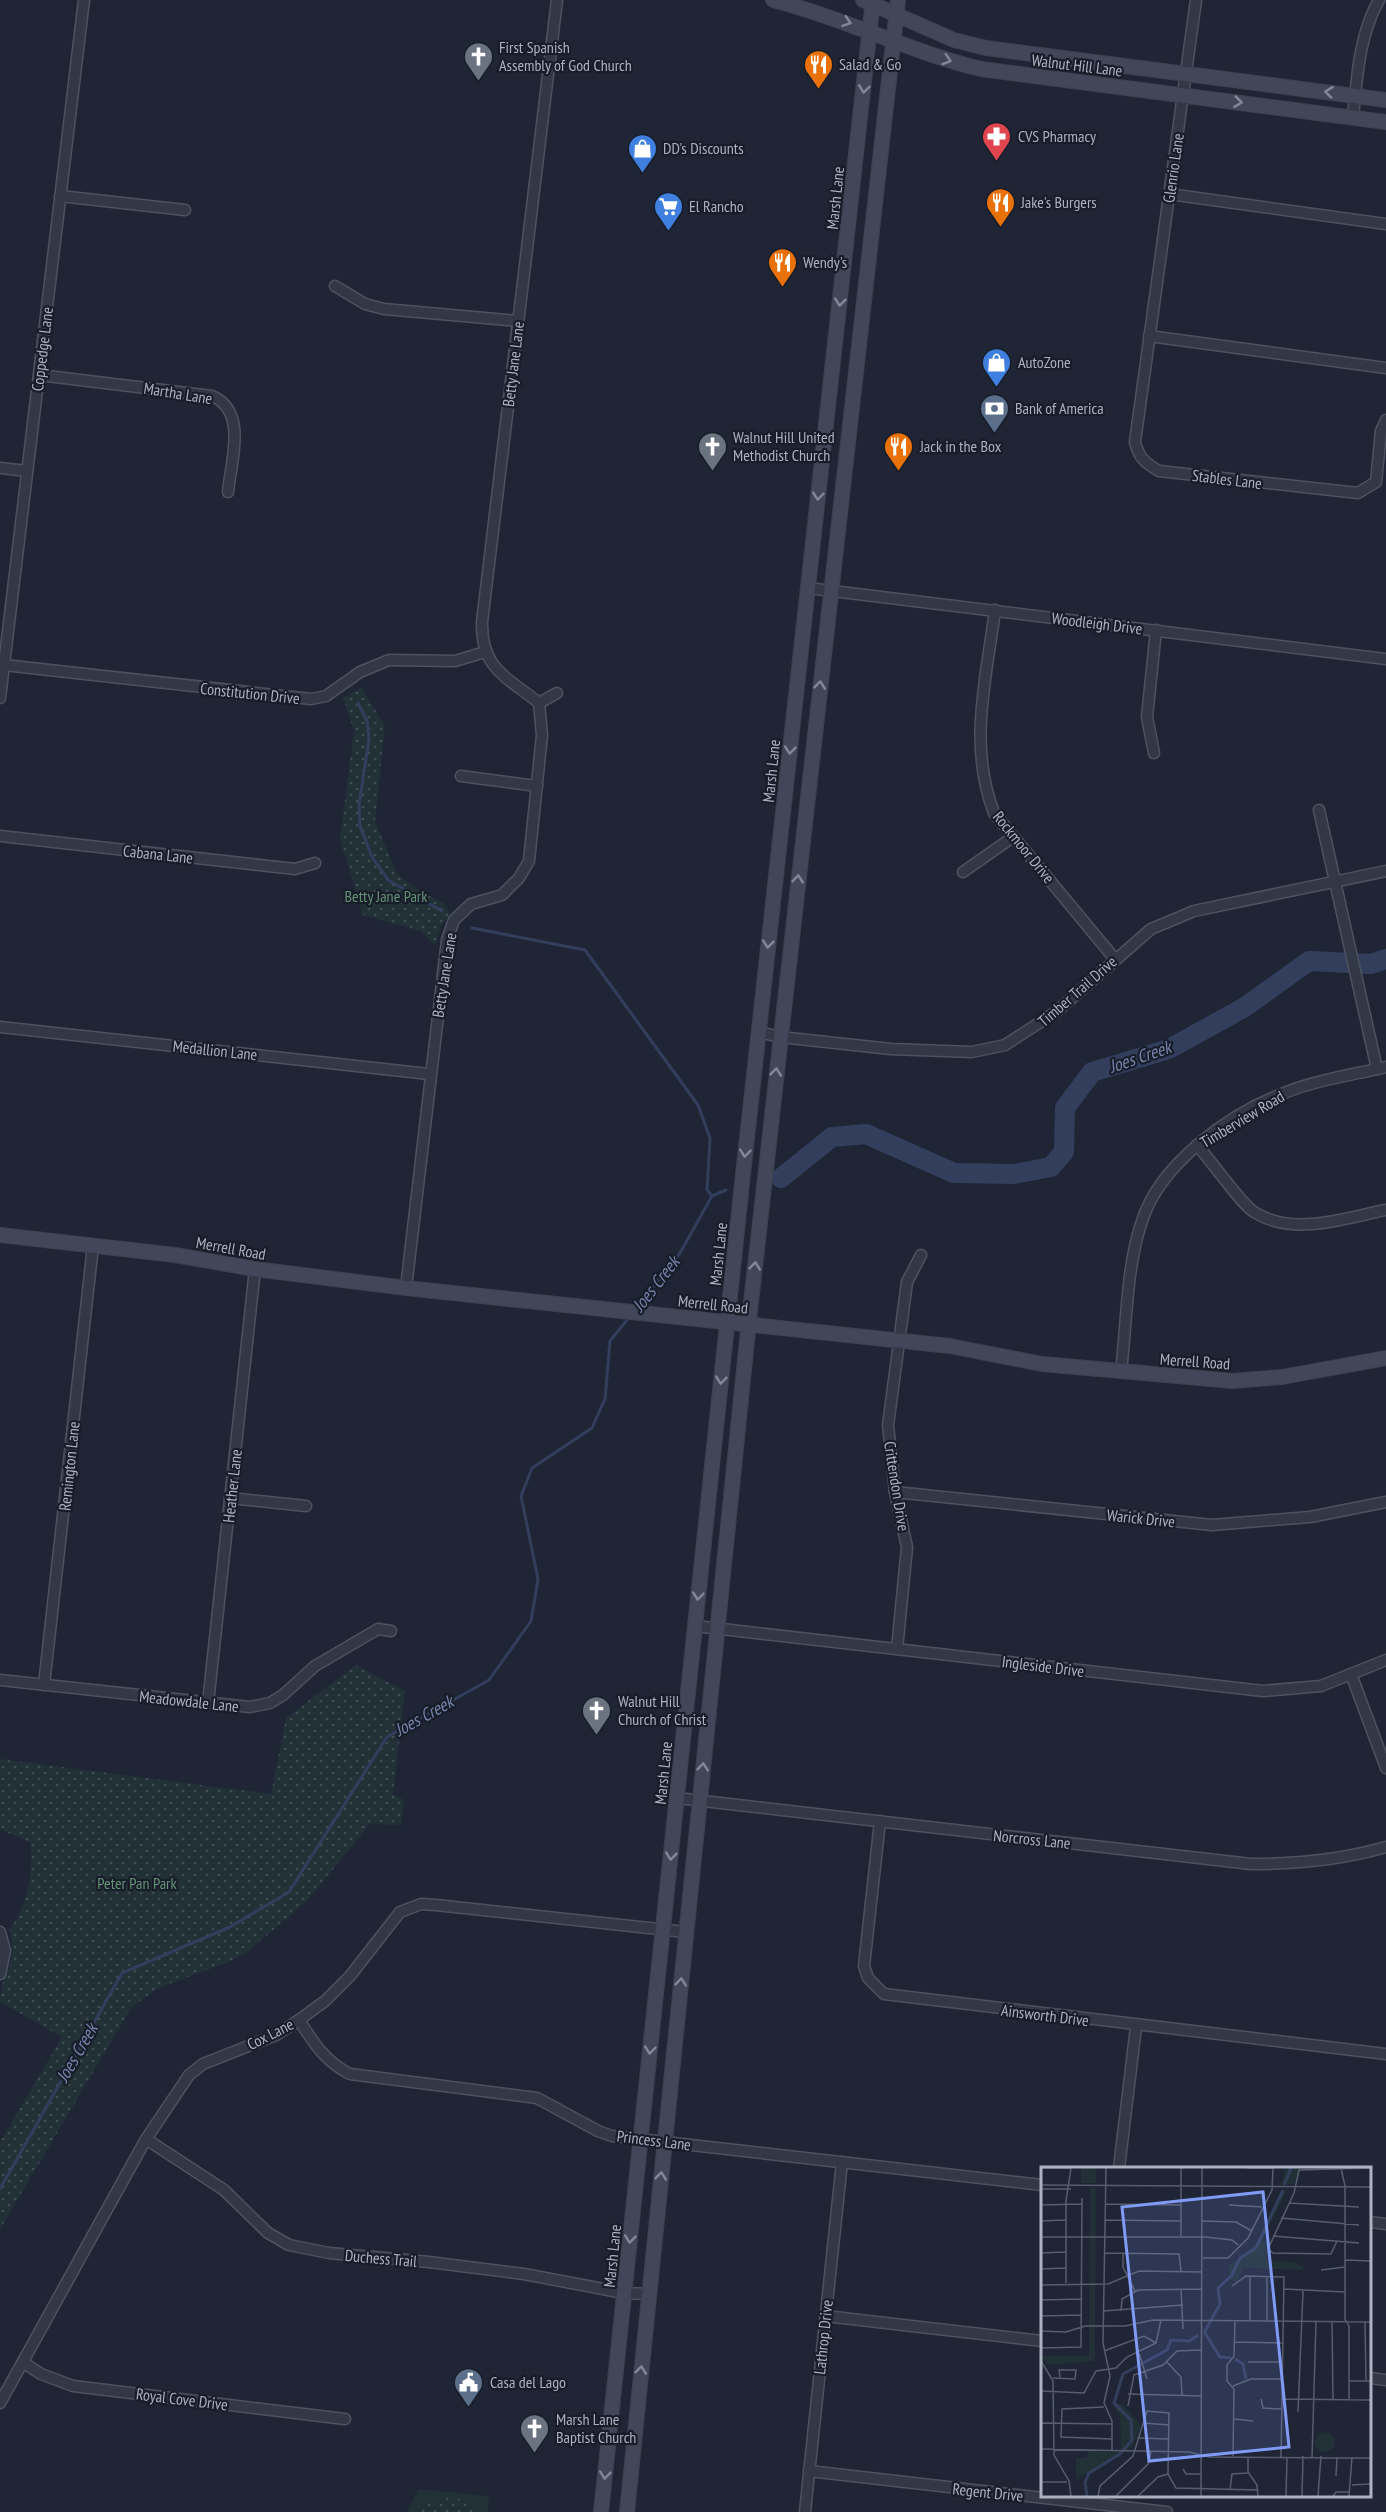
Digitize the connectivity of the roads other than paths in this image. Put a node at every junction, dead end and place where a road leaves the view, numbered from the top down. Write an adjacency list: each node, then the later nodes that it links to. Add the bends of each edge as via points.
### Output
1 (84, 0): 19 (street, Coppedge Lane)
2 (556, 0): 25 (street, Betty Jane Lane)
3 (773, 0): 8 (main road, Walnut Hill Lane, one-way to 8)
4 (1196, 0): 11 (street, Glenrio Lane)
5 (1380, 0): 14 (street, via 1362,47)
6 (870, 1): 7 (main road, Walnut Hill Lane); 8 (main road, Marsh Lane)
7 (897, 7): 9 (main road); 10 (main road, Walnut Hill Lane, via 936,32 975,46)
8 (870, 31): 9 (main road, Walnut Hill Lane); 22 (main road, Marsh Lane, one-way to 22)
9 (893, 40): 12 (main road, Walnut Hill Lane, one-way to 12, via 958,64); 23 (main road)
10 (1051, 56): 11 (main road, Walnut Hill Lane); 12 (main road)
11 (1186, 75): 13 (street, Glenrio Lane); 14 (main road, Walnut Hill Lane, one-way to 11)
12 (1049, 78): 13 (main road, Walnut Hill Lane)
13 (1183, 95): 16 (main road, Walnut Hill Lane, one-way to 16); 18 (street, Glenrio Lane)
14 (1355, 96): 15 (main road, Walnut Hill Lane); 16 (street)
15 (1386, 100)
16 (1353, 117): 17 (main road, Walnut Hill Lane)
17 (1386, 122)
18 (1169, 194): 21 (street); 26 (street, Glenrio Lane)
19 (60, 196): 20 (street); 28 (street, Coppedge Lane)
20 (185, 210)
21 (1386, 224)
22 (846, 246): 23 (main road); 29 (main road, Marsh Lane, one-way to 29)
23 (869, 250): 30 (main road)
24 (335, 286): 25 (street, via 365,304 384,309)
25 (518, 321): 39 (street, Betty Jane Lane, via 483,622)
26 (1149, 336): 27 (street); 31 (street, Stables Lane, via 1135,442 1143,462 1159,471 1358,493 1376,482 1381,430)
27 (1386, 368)
28 (39, 375): 33 (street, Coppedge Lane); 34 (street, Martha Lane, via 222,400 235,422)
29 (829, 396): 30 (main road); 35 (main road, Marsh Lane, one-way to 35)
30 (852, 398): 36 (main road)
31 (1386, 420)
32 (0, 468): 33 (street)
33 (27, 471): 41 (street, Coppedge Lane)
34 (228, 492)
35 (808, 588): 36 (street, Woodleigh Drive); 48 (main road, Marsh Lane, one-way to 48)
36 (831, 590): 37 (street, Woodleigh Drive); 49 (main road, one-way to 36)
37 (995, 610): 38 (street, Woodleigh Drive); 52 (street, Rockmoor Drive, via 978,742 984,786 994,813)
38 (1156, 630): 40 (street, Woodleigh Drive); 45 (street, via 1147,717)
39 (485, 652): 41 (street, Constitution Drive, via 455,661 389,660 360,672 326,696 311,699); 44 (street, via 497,673)
40 (1386, 659)
41 (4, 665): 43 (street, Coppedge Lane)
42 (556, 693): 44 (street)
43 (0, 698)
44 (539, 703): 47 (street, Betty Jane Lane, via 542,735)
45 (1154, 753)
46 (461, 776): 47 (street)
47 (537, 786): 62 (street, Betty Jane Lane, via 529,861 524,869 502,895 471,904 453,920)
48 (784, 803): 49 (main road); 59 (main road, Marsh Lane, one-way to 59)
49 (806, 806): 60 (main road, one-way to 49)
50 (1319, 810): 56 (street)
51 (0, 836): 53 (street, Cabana Lane, via 295,869)
52 (1013, 837): 55 (street); 57 (street, Rockmoor Drive)
53 (315, 863)
54 (1386, 871): 56 (street, Timber Trail Drive)
55 (963, 872)
56 (1335, 882): 57 (street, Timber Trail Drive, via 1194,911 1151,929); 61 (street)
57 (1114, 958): 60 (street, Timber Trail Drive, via 1056,1012 1005,1045 972,1052 891,1049)
58 (0, 1026): 62 (street, Medallion Lane)
59 (759, 1032): 60 (street, Timber Trail Drive); 70 (main road, Marsh Lane, one-way to 70)
60 (780, 1037): 71 (main road, one-way to 60)
61 (1382, 1068): 63 (street, Timberview Road, via 1284,1092)
62 (429, 1074): 69 (street, Betty Jane Lane)
63 (1197, 1145): 64 (street, via 1253,1212 1279,1223 1307,1225); 74 (street, Timberview Road, via 1176,1164 1142,1220 1135,1246)
64 (1386, 1210)
65 (0, 1235): 66 (main road, Merrell Road)
66 (93, 1246): 68 (main road, Merrell Road); 86 (street, Remington Lane)
67 (921, 1255): 72 (street, Crittendon Drive, via 907,1282)
68 (255, 1269): 69 (main road, Merrell Road); 76 (street, Heather Lane)
69 (406, 1288): 70 (main road, Merrell Road)
70 (727, 1322): 71 (main road, Merrell Road); 79 (main road, Marsh Lane, one-way to 79)
71 (748, 1324): 72 (main road, Merrell Road); 80 (main road)
72 (899, 1341): 74 (main road, Merrell Road, via 950,1346 1042,1364); 75 (street, Crittendon Drive, via 888,1425)
73 (1386, 1358): 74 (main road, Merrell Road, via 1243,1380)
74 (1121, 1371)
75 (895, 1492): 77 (street, Warick Drive, via 1212,1525 1310,1517); 82 (street, Crittendon Drive, via 907,1546)
76 (231, 1498): 78 (street); 87 (street, Heather Lane)
77 (1386, 1502)
78 (306, 1506)
79 (695, 1626): 80 (street, Ingleside Drive); 89 (main road, Marsh Lane)
80 (717, 1628): 82 (street, Ingleside Drive); 90 (main road, one-way to 80)
81 (391, 1631): 87 (street, Meadowdale Lane, via 378,1629 336,1652 270,1703 250,1707)
82 (897, 1649): 84 (street, Ingleside Drive, via 1263,1691 1321,1686)
83 (1386, 1660): 84 (street, Ingleside Drive)
84 (1352, 1674): 88 (street)
85 (0, 1680): 86 (street, Meadowdale Lane)
86 (44, 1685): 87 (street, Meadowdale Lane)
87 (208, 1703)
88 (1386, 1768)
89 (677, 1798): 90 (street, Norcross Lane); 93 (main road, Marsh Lane, one-way to 93)
90 (699, 1801): 91 (street, Norcross Lane); 95 (main road)
91 (880, 1821): 92 (street, Norcross Lane, via 1251,1864 1340,1859); 98 (street, Ainsworth Drive, via 864,1966 875,1988 891,1997)
92 (1386, 1847)
93 (663, 1929): 95 (street, Cox Lane); 97 (street, Cox Lane, via 436,1905 410,1906 393,1919 350,1976); 101 (main road, Marsh Lane, one-way to 101)
94 (0, 1932): 96 (street, via 5,1951)
95 (686, 1932): 102 (main road, one-way to 95)
96 (0, 1974)
97 (299, 2020): 100 (street, Cox Lane, via 276,2035 195,2069); 101 (street, Princess Lane, via 326,2058 350,2074 526,2096 548,2102 598,2131)
98 (1136, 2026): 99 (street, Ainsworth Drive); 104 (street)
99 (1386, 2054)
100 (146, 2139): 108 (street, Duchess Trail, via 224,2190 268,2233 289,2245 329,2253 524,2274); 112 (street, Cox Lane)
101 (641, 2139): 102 (street, Princess Lane); 108 (main road, Marsh Lane, one-way to 108)
102 (664, 2142): 103 (street, Princess Lane); 109 (main road, one-way to 102)
103 (842, 2162): 105 (street, Princess Lane); 110 (street, Lathrop Drive)
104 (1119, 2167)
105 (1041, 2185)
106 (1371, 2222): 107 (street)
107 (1386, 2224)
108 (624, 2293): 109 (street, Duchess Trail); 115 (main road, Marsh Lane)
109 (649, 2295): 116 (main road, one-way to 109)
110 (825, 2316): 111 (street); 119 (street, Lathrop Drive)
111 (1041, 2341)
112 (24, 2363): 117 (street, Cox Lane); 118 (street, Royal Cove Drive, via 73,2386)
113 (1371, 2378): 114 (street)
114 (1386, 2380)
115 (614, 2395): 116 (main road); 120 (main road, Marsh Lane, one-way to 120)
116 (638, 2398): 121 (main road)
117 (0, 2403)
118 (345, 2419)
119 (809, 2471): 122 (street, Lathrop Drive); 123 (street, Regent Drive)
120 (602, 2512)
121 (627, 2512)
122 (805, 2512)
123 (1167, 2512)

